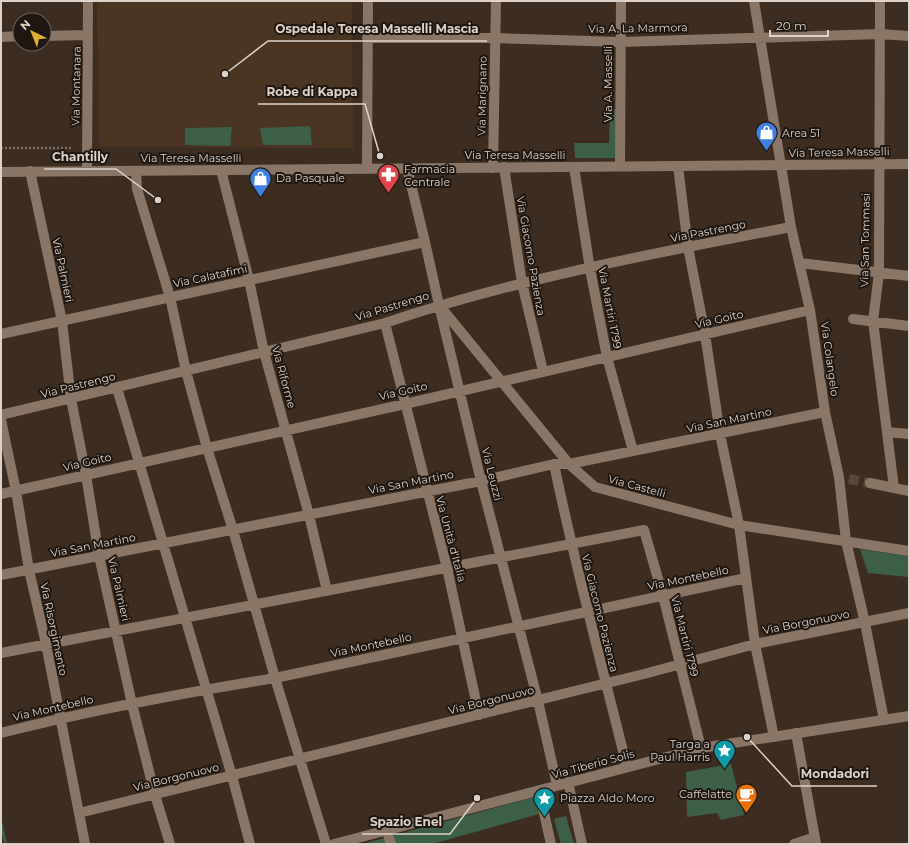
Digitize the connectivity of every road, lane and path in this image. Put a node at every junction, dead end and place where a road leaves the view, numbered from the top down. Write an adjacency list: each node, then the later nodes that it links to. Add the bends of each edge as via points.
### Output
1 (88, 1): 8 (street, Via Montanara)
2 (368, 1): 13 (street)
3 (496, 1): 14 (street, Via Marignano)
4 (621, 1): 16 (street, Via A. Masselli)
5 (754, 1): 15 (street, Via Colangelo)
6 (880, 1): 7 (street, Via San Tommasi)
7 (880, 34): 11 (street, Via A. La Marmora); 15 (street, Via A. La Marmora); 17 (street, Via San Tommasi)
8 (88, 35): 10 (street); 29 (street, Via Montanara)
9 (12, 36): 12 (street)
10 (52, 36)
11 (909, 36)
12 (1, 37)
13 (367, 38): 14 (street, Via A. La Marmora); 26 (street)
14 (495, 38): 16 (street, Via A. La Marmora); 25 (street, Via Marignano)
15 (760, 38): 16 (street, Via A. La Marmora); 19 (street, Via Colangelo)
16 (621, 42): 20 (street, Via A. Masselli)
17 (878, 164): 18 (street, Via Teresa Masselli); 19 (street, Via Teresa Masselli); 37 (street, Via San Tommasi)
18 (909, 164)
19 (782, 165): 21 (street, Via Teresa Masselli); 32 (street, Via Colangelo)
20 (620, 166): 21 (street, Via Teresa Masselli); 23 (street, Via Teresa Masselli)
21 (678, 166): 34 (street)
22 (504, 167): 23 (street, Via Teresa Masselli); 25 (street, Via Teresa Masselli); 40 (street, Via Giacomo Pazienza)
23 (574, 167): 36 (street, Via Martiri 1799)
24 (407, 168): 25 (street, Via Teresa Masselli); 26 (street, Via Teresa Masselli); 33 (street, Via Leuzzi)
25 (493, 168)
26 (367, 169): 27 (street, Via Teresa Masselli)
27 (221, 170): 30 (street, Via Teresa Masselli); 39 (street, Via Riforme)
28 (30, 171): 29 (street, Via Teresa Masselli); 31 (street, Via Teresa Masselli); 45 (street, Via Palmieri)
29 (87, 171): 30 (street, Via Teresa Masselli)
30 (136, 171): 41 (street, via 137,189)
31 (1, 172)
32 (791, 227): 34 (street, Via Pastrengo); 35 (street, Via Colangelo)
33 (425, 242): 39 (street, Via Calatafimi); 42 (street, Via Leuzzi)
34 (688, 247): 36 (street, Via Pastrengo); 50 (street)
35 (800, 263): 37 (street); 43 (street, Via Colangelo)
36 (590, 269): 40 (street, Via Pastrengo); 52 (street, Via Martiri 1799)
37 (879, 273): 38 (street); 46 (street, Via San Tommasi)
38 (909, 276)
39 (249, 280): 41 (street, Via Calatafimi); 51 (street, Via Riforme)
40 (522, 283): 42 (street, Via Pastrengo); 54 (street, Via Giacomo Pazienza)
41 (170, 297): 45 (street, Via Calatafimi); 53 (street)
42 (439, 305): 47 (street, Via Pastrengo); 55 (street, Via Castelli); 57 (street, Via Leuzzi)
43 (810, 310): 50 (street, Via Goito); 60 (street, Via Colangelo)
44 (853, 319): 46 (street)
45 (62, 321): 49 (street, Via Calatafimi); 58 (street, Via Palmieri)
46 (873, 321): 48 (street); 64 (street, Via San Tommasi)
47 (385, 323): 51 (street, Via Pastrengo); 59 (street, Via Unità d'Italia)
48 (909, 326)
49 (1, 334)
50 (705, 334): 52 (street, Via Goito); 65 (street)
51 (264, 352): 53 (street, Via Pastrengo); 63 (street, Via Riforme)
52 (607, 356): 54 (street, Via Goito); 68 (street, Via Martiri 1799)
53 (186, 371): 56 (street, Via Pastrengo); 67 (street)
54 (543, 371): 55 (street, Via Goito)
55 (502, 380): 57 (street, Via Goito); 71 (street, Via Castelli)
56 (117, 388): 58 (street, Via Pastrengo); 69 (street)
57 (459, 390): 59 (street, Via Goito); 73 (street, Via Leuzzi)
58 (71, 399): 61 (street, Via Pastrengo); 72 (street, Via Palmieri)
59 (405, 404): 63 (street, Via Goito); 78 (street, Via Unità d'Italia)
60 (825, 412): 65 (street, Via San Martino); 83 (street, Via Colangelo, via 844,478)
61 (1, 415)
62 (1, 420): 76 (street, Via Risorgimento)
63 (286, 429): 67 (street, Via Goito); 80 (street, Via Riforme)
64 (887, 432): 66 (street); 75 (street, Via San Tommasi)
65 (720, 434): 68 (street, Via San Martino); 81 (street)
66 (909, 434)
67 (207, 448): 69 (street, Via Goito); 82 (street)
68 (633, 451): 71 (street, Via San Martino)
69 (139, 463): 72 (street, Via Goito); 84 (street)
70 (554, 464): 71 (street, Via San Martino); 73 (street, Via San Martino); 85 (street, Via Giacomo Pazienza)
71 (569, 464): 81 (street, Via Castelli, via 594,487)
72 (86, 475): 76 (street, Via Goito); 87 (street, Via Palmieri)
73 (481, 481): 78 (street, Via San Martino); 88 (street, Via Leuzzi)
74 (870, 483): 75 (street)
75 (894, 488): 77 (street)
76 (16, 491): 79 (street, Via Goito); 90 (street, Via Risorgimento)
77 (909, 491)
78 (427, 492): 80 (street, Via San Martino); 89 (street, Via Unità d'Italia)
79 (1, 494)
80 (309, 515): 82 (street, Via San Martino); 93 (street, Via Riforme)
81 (739, 525): 83 (street, Via Castelli); 92 (street)
82 (233, 530): 84 (street, Via San Martino); 95 (street)
83 (846, 541): 86 (street, Via Castelli); 99 (street, Via Colangelo)
84 (162, 544): 87 (street, Via San Martino); 98 (street)
85 (570, 544): 88 (street); 94 (street, Via Martiri 1799, via 644,530); 96 (street, Via Giacomo Pazienza)
86 (909, 551)
87 (99, 556): 90 (street, Via San Martino); 101 (street, Via Palmieri)
88 (500, 557): 89 (street); 100 (street, Via Leuzzi)
89 (447, 568): 93 (street); 102 (street, Via Unità d'Italia)
90 (29, 570): 91 (street, Via San Martino); 103 (street, Via Risorgimento)
91 (1, 575)
92 (746, 578): 94 (street, Via Montebello); 104 (street)
93 (327, 590): 95 (street)
94 (663, 596): 96 (street, Via Montebello); 106 (street, Via Martiri 1799)
95 (254, 604): 98 (street); 107 (street)
96 (589, 611): 100 (street, Via Montebello); 108 (street, Via Giacomo Pazienza)
97 (909, 613): 99 (street, Via Borgonuovo)
98 (184, 618): 101 (street); 109 (street)
99 (865, 623): 104 (street, Via Borgonuovo); 115 (street, Via Colangelo)
100 (519, 626): 102 (street, Via Montebello); 110 (street, Via Leuzzi)
101 (116, 631): 103 (street); 111 (street, Via Palmieri)
102 (464, 638): 107 (street, Via Montebello); 112 (street, Via Unità d'Italia)
103 (46, 644): 105 (street); 114 (street, Via Risorgimento)
104 (755, 644): 106 (street, Via Borgonuovo); 118 (street)
105 (1, 653)
106 (680, 665): 108 (street, Via Borgonuovo); 119 (street, Via Martiri 1799)
107 (275, 678): 109 (street, Via Montebello); 120 (street)
108 (606, 684): 110 (street, Via Borgonuovo); 121 (street, Via Giacomo Pazienza)
109 (205, 689): 111 (street, Via Montebello); 122 (street)
110 (538, 700): 112 (street, Via Borgonuovo); 124 (street, Via Leuzzi)
111 (132, 704): 114 (street, Via Montebello); 126 (street, Via Palmieri)
112 (479, 715): 120 (street, Via Borgonuovo)
113 (909, 716): 115 (street, Via Tiberio Solis)
114 (60, 718): 116 (street, Via Montebello); 127 (street, Via Risorgimento)
115 (884, 720): 117 (street, Via Tiberio Solis)
116 (1, 732)
117 (796, 733): 118 (street, Via Tiberio Solis); 129 (street)
118 (774, 736): 119 (street, Via Tiberio Solis)
119 (701, 748): 121 (street, Via Tiberio Solis)
120 (299, 759): 122 (street, Via Borgonuovo); 133 (street)
121 (627, 767): 123 (street, Via Tiberio Solis)
122 (232, 776): 126 (street, Via Borgonuovo); 132 (street)
123 (568, 782): 124 (street, Via Tiberio Solis); 137 (street)
124 (557, 785): 125 (street, Via Tiberio Solis)
125 (539, 791): 128 (street, Via Tiberio Solis); 136 (street)
126 (155, 795): 127 (street, Via Borgonuovo); 131 (street, Via Palmieri)
127 (79, 813): 130 (street, Via Risorgimento)
128 (387, 832): 134 (street, Via Tiberio Solis); 135 (street)
129 (815, 840): 138 (street)
130 (85, 844)
131 (170, 844)
132 (250, 844)
133 (326, 844)
134 (334, 844)
135 (390, 844)
136 (551, 844)
137 (582, 844)
138 (794, 844)

